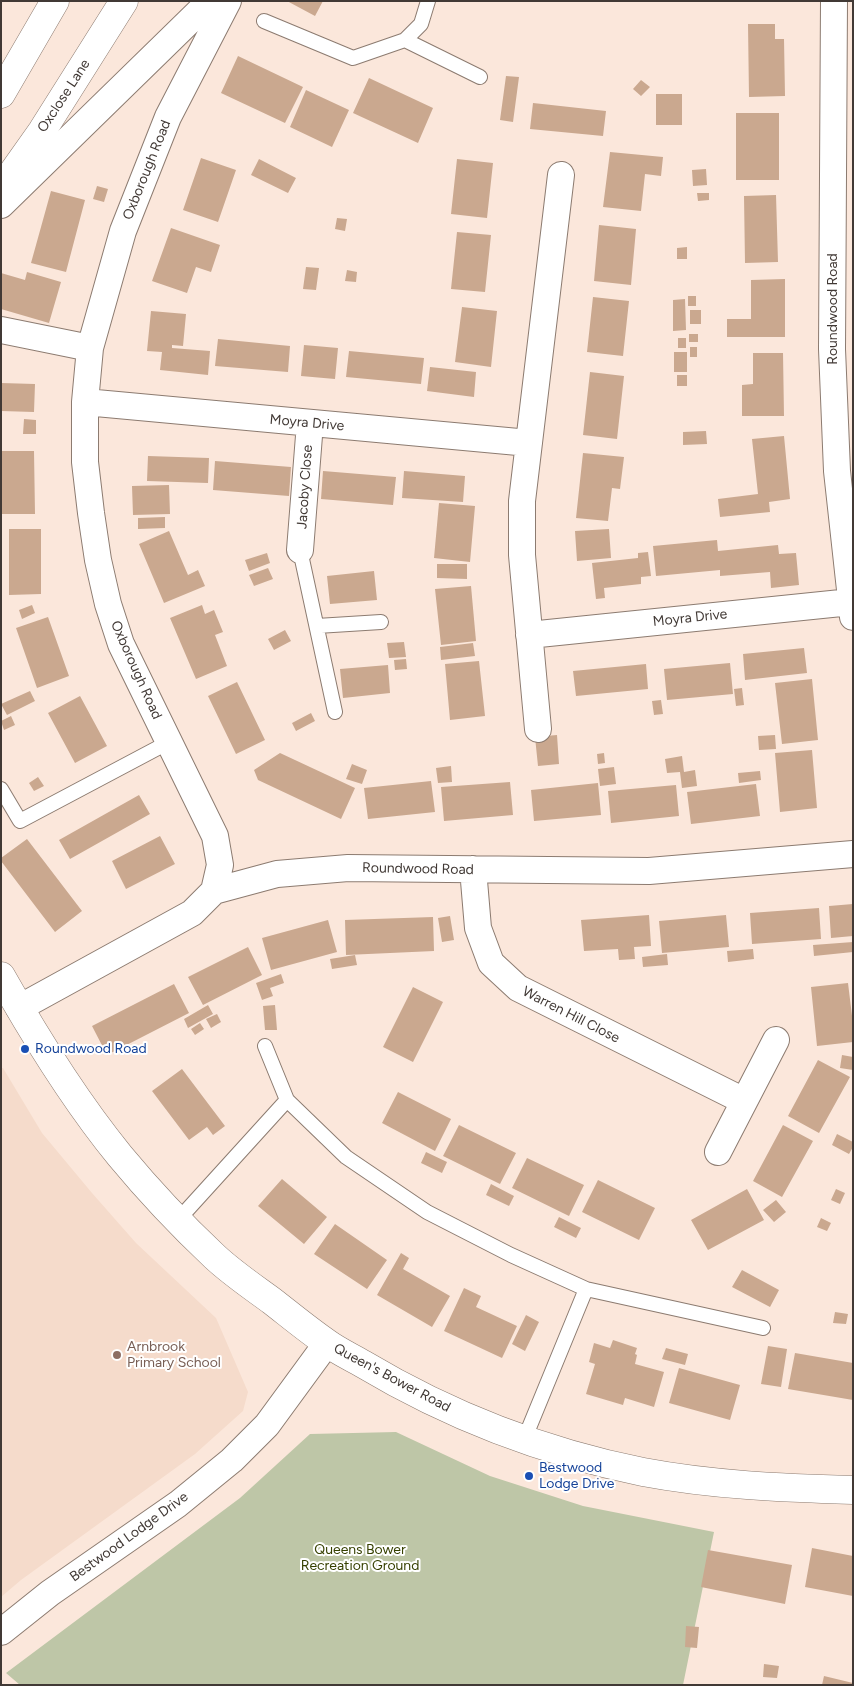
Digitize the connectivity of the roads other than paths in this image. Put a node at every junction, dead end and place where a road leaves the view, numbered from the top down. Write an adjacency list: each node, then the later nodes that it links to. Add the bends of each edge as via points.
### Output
1 (55, 1): 10 (street)
2 (124, 1): 12 (street, Oxclose Lane)
3 (210, 1): 13 (street)
4 (228, 1): 15 (street, Oxborough Road, via 168,117 123,232)
5 (428, 1): 8 (lane, via 421,24)
6 (834, 1): 20 (street, Roundwood Road, via 832,349 837,471)
7 (264, 21): 8 (lane, via 353,58)
8 (405, 40): 9 (lane)
9 (480, 77)
10 (1, 94)
11 (561, 174): 18 (street)
12 (1, 189)
13 (1, 205)
14 (1, 330): 15 (street)
15 (90, 348): 16 (street, Oxborough Road)
16 (85, 402): 17 (street, Moyra Drive); 26 (street, Oxborough Road, via 85,462 90,513 108,604 121,644)
17 (310, 423): 18 (street, Moyra Drive); 19 (street, Jacoby Close)
18 (529, 443): 23 (street, via 522,501 522,555)
19 (300, 550): 22 (lane)
20 (852, 609): 23 (street, Moyra Drive)
21 (381, 622): 22 (lane)
22 (317, 626): 24 (lane)
23 (529, 635): 25 (street)
24 (335, 712)
25 (538, 729)
26 (169, 742): 27 (lane, via 20,821); 30 (street, Oxborough Road, via 215,836 220,864)
27 (1, 789)
28 (853, 854): 29 (street, Roundwood Road, via 648,871)
29 (473, 869): 30 (street, Roundwood Road, via 348,868 277,874); 36 (street, Warren Hill Close, via 478,928 491,963 518,988)
30 (214, 891): 32 (street, Roundwood Road, via 192,913)
31 (1, 976): 32 (street, Queen's Bower Road)
32 (19, 1008): 38 (street, Queen's Bower Road, via 66,1082 119,1155)
33 (776, 1040): 36 (street)
34 (265, 1046): 35 (lane)
35 (287, 1100): 38 (lane); 39 (lane, via 346,1157 427,1212)
36 (744, 1102): 37 (street)
37 (718, 1152)
38 (178, 1220): 41 (street, Queen's Bower Road, via 216,1258)
39 (586, 1289): 40 (lane); 42 (lane)
40 (763, 1328)
41 (327, 1343): 42 (street, Queen's Bower Road, via 403,1388); 44 (street, Bestwood Lodge Drive, via 267,1425 232,1460 178,1504)
42 (524, 1440): 43 (street, Queen's Bower Road, via 642,1471 695,1480 770,1488)
43 (853, 1490)
44 (1, 1632)

